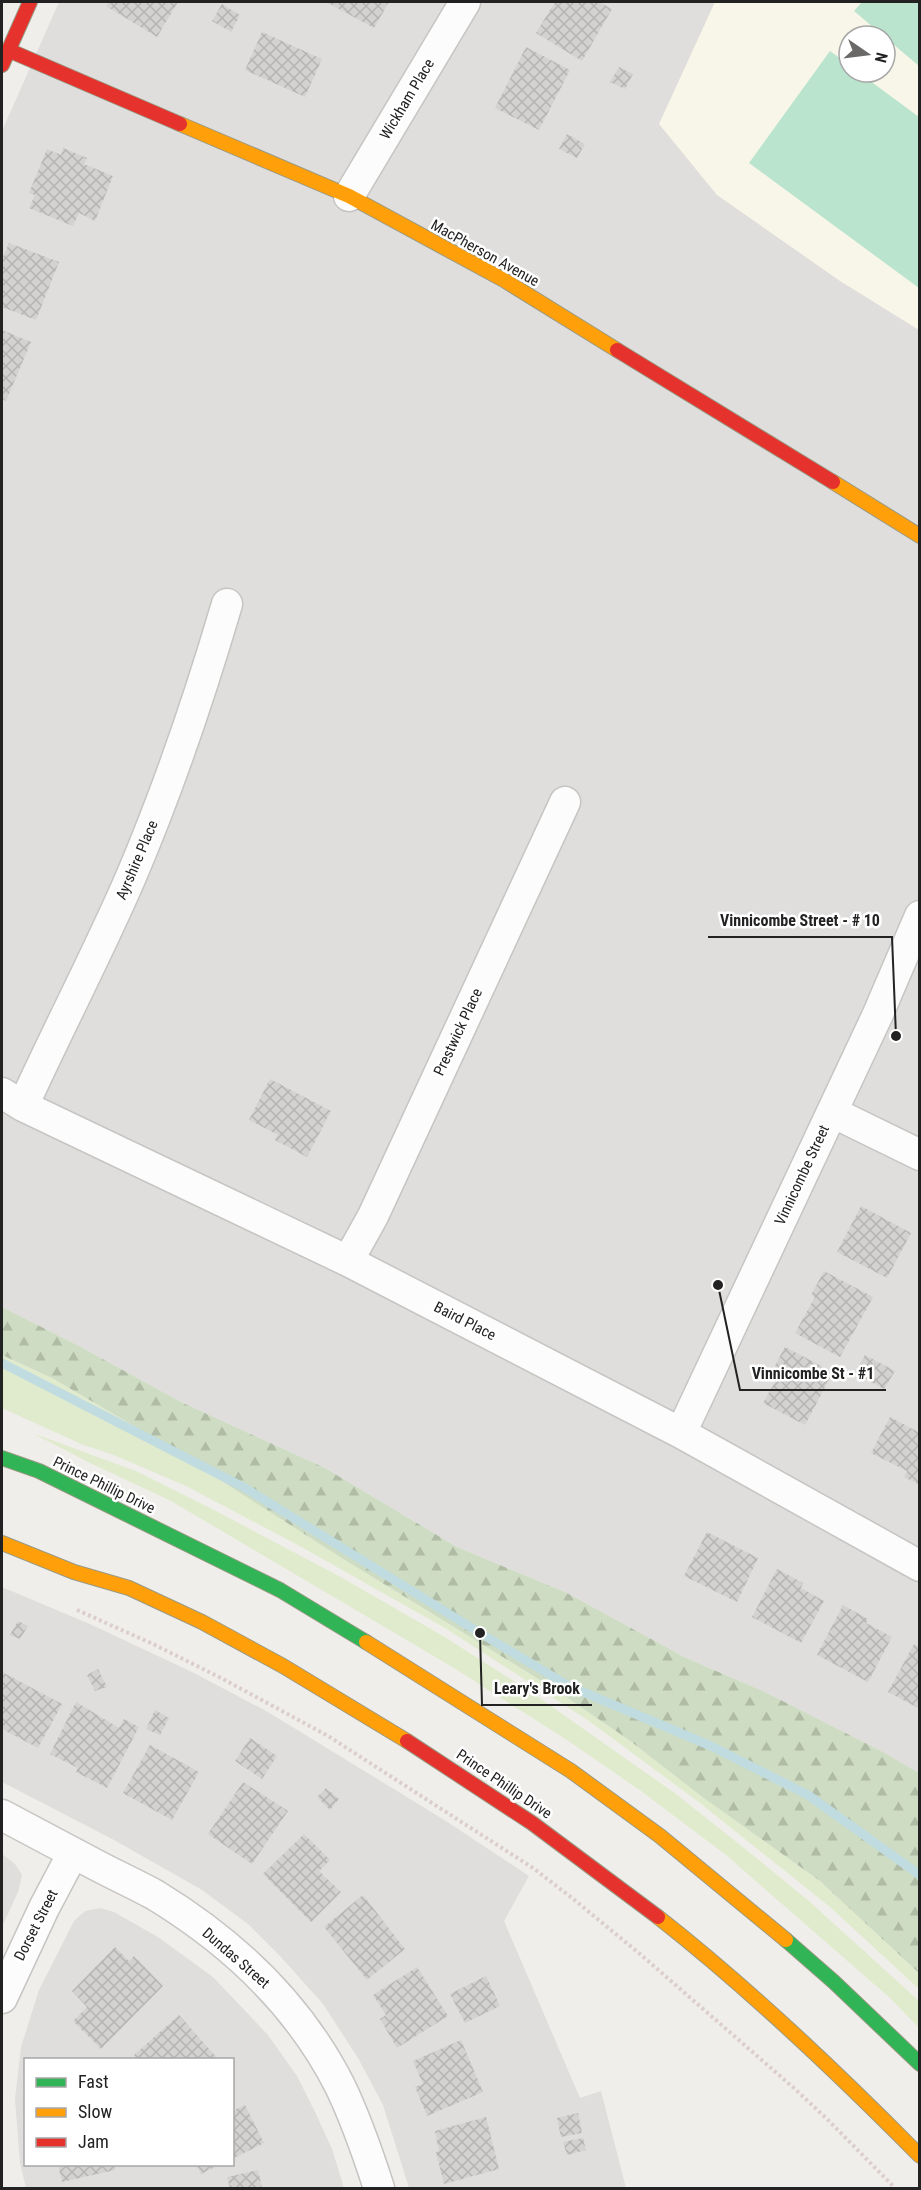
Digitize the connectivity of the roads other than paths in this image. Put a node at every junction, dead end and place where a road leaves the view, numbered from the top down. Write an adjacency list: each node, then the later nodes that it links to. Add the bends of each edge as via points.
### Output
1 (30, 2): 3 (main road)
2 (465, 2): 5 (street, Wickham Place)
3 (8, 50): 4 (main road); 5 (main road, MacPherson Avenue)
4 (2, 65)
5 (349, 196): 6 (main road, MacPherson Avenue, via 504,280)
6 (920, 536)
7 (227, 604): 10 (street, Ayrshire Place, via 185,741 129,882)
8 (565, 802): 13 (street, Prestwick Place)
9 (920, 916): 11 (street, Vinnicombe Street)
10 (12, 1099): 13 (street, Baird Place)
11 (832, 1112): 12 (street); 14 (street, Vinnicombe Street)
12 (920, 1155)
13 (348, 1261): 14 (street, Baird Place)
14 (681, 1433): 19 (street, Baird Place)
15 (2, 1447): 17 (main road)
16 (2, 1458): 17 (main road, Prince Phillip Drive)
17 (39, 1471): 23 (main road, Prince Phillip Drive, via 280,1590 428,1679 571,1772 660,1836 750,1909)
18 (2, 1543): 24 (main road, Prince Phillip Drive, via 77,1574 123,1586 176,1610 326,1690 483,1789 652,1912 765,2007)
19 (920, 1566)
20 (2, 1815): 21 (street, Dundas Street)
21 (73, 1853): 22 (street, Dorset Street); 25 (street, Dundas Street, via 155,1895 216,1936 256,1970 291,2010 340,2086)
22 (2, 1998)
23 (920, 2064)
24 (920, 2156)
25 (379, 2188)

